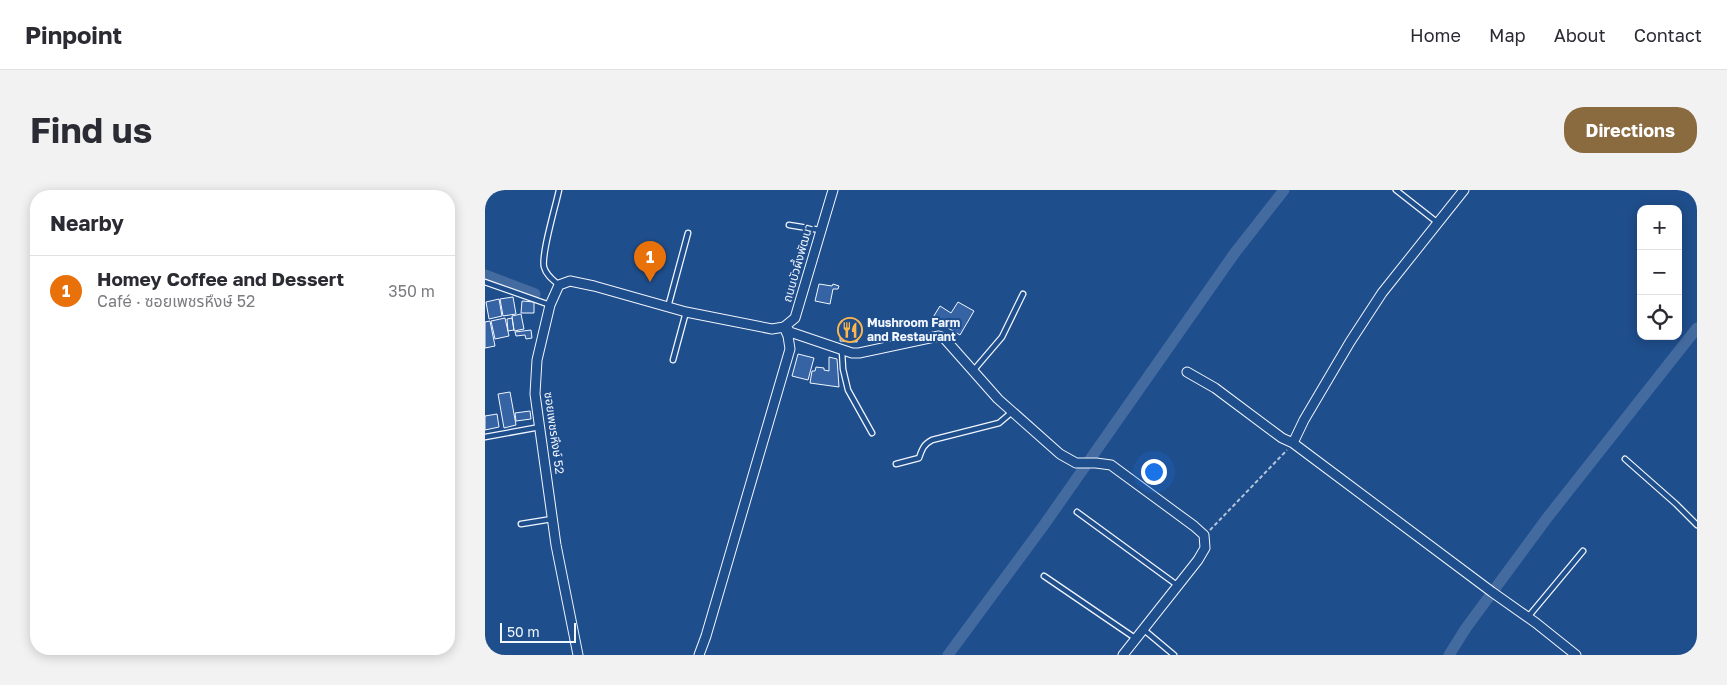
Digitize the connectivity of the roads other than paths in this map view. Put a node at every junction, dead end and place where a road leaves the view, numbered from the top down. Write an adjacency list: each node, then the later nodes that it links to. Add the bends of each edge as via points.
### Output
1 (559, 190): 10 (lane, via 543,266)
2 (833, 190): 7 (street, ถนนบัวผึ้งพัฒนา)
3 (1397, 190): 5 (lane)
4 (1464, 190): 5 (street)
5 (1438, 222): 24 (street, via 1382,292 1355,333)
6 (789, 225): 7 (lane)
7 (821, 230): 15 (street, ถนนบัวผึ้งพัฒนา, via 795,318)
8 (688, 233): 13 (lane)
9 (485, 282): 12 (lane)
10 (559, 285): 12 (street, ซอยเพชรหึงษ์ 52); 13 (street, via 570,281)
11 (1023, 294): 18 (lane, via 1002,337)
12 (550, 305): 21 (street, ซอยเพชรหึงษ์ 52, via 537,360 535,394)
13 (668, 307): 14 (street)
14 (686, 312): 15 (street, via 772,329); 17 (lane)
15 (785, 326): 16 (street, via 790,332); 38 (street, via 790,349)
16 (842, 349): 18 (street, via 859,353 939,336); 22 (lane, via 848,390)
17 (673, 360)
18 (973, 371): 20 (street)
19 (1187, 372): 24 (street)
20 (1012, 412): 26 (lane, via 999,423 933,440 922,448 919,458); 33 (street, via 1060,454 1076,463 1111,466 1204,535 1205,548)
21 (540, 427): 23 (lane); 28 (street, ซอยเพชรหึงษ์ 52)
22 (872, 433)
23 (485, 436)
24 (1293, 443): 34 (street)
25 (1625, 459): 30 (lane)
26 (896, 464)
27 (1077, 512): 33 (lane)
28 (552, 519): 29 (lane); 37 (street, ซอยเพชรหึงษ์ 52)
29 (521, 524)
30 (1697, 525)
31 (1583, 551): 34 (lane)
32 (1044, 576): 36 (lane)
33 (1177, 586): 35 (street)
34 (1528, 617): 41 (street)
35 (1143, 629): 36 (street); 40 (lane)
36 (1135, 638): 39 (street)
37 (578, 655)
38 (699, 655)
39 (1123, 655)
40 (1175, 655)
41 (1576, 655)

